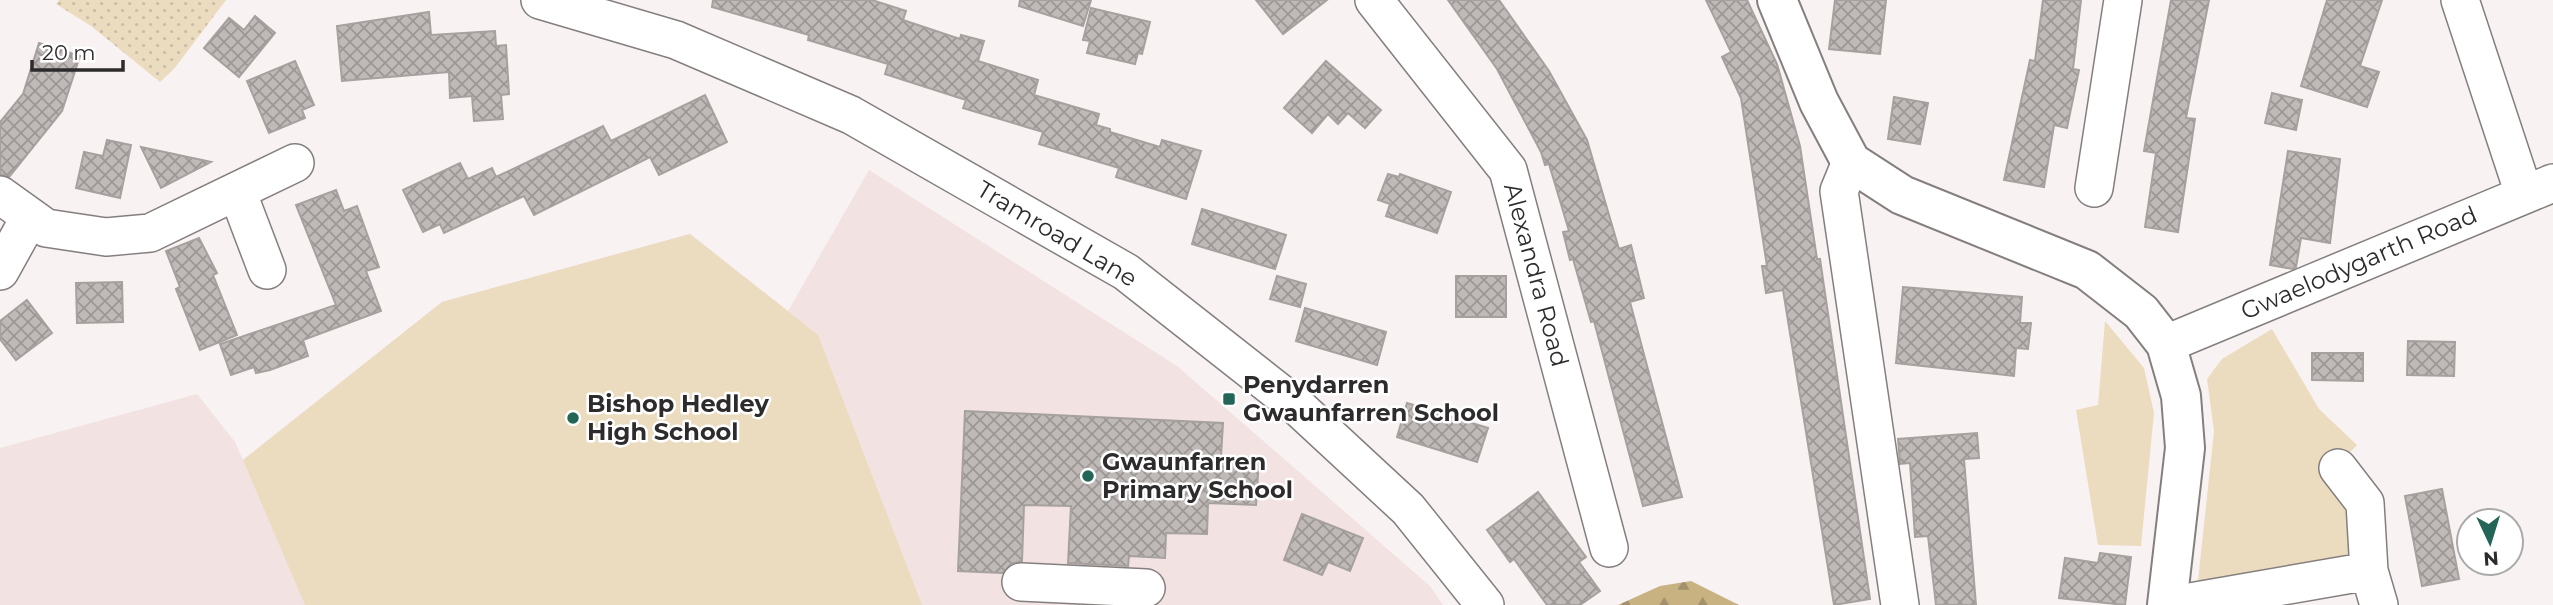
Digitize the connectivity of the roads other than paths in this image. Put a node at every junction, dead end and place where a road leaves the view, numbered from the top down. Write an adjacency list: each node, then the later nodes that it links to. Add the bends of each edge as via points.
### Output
1 (540, 0): 21 (street, Tramroad Lane, via 676,40 851,116 1126,272 1299,408 1408,509)
2 (1374, 0): 17 (street, Alexandra Road, via 1508,170)
3 (1777, 0): 6 (street, via 1819,102)
4 (2123, 0): 8 (street)
5 (2460, 0): 9 (street)
6 (1851, 162): 15 (street, via 1902,195 2087,270 2141,312); 22 (street, via 1839,191)
7 (295, 163): 10 (street)
8 (2095, 188)
9 (2539, 189): 15 (street, Gwaelodygarth Road)
10 (237, 191): 12 (street, via 150,233 106,237 46,228); 13 (street)
11 (0, 195): 12 (street)
12 (30, 217): 14 (street)
13 (267, 270)
14 (0, 271)
15 (2166, 344): 23 (street, via 2181,396 2185,448)
16 (2338, 468): 20 (street, via 2365,503)
17 (1609, 548)
18 (1021, 582): 19 (street)
19 (1146, 588)
20 (2374, 588): 24 (street)
21 (1485, 605)
22 (1900, 605)
23 (2167, 605)
24 (2173, 605)

